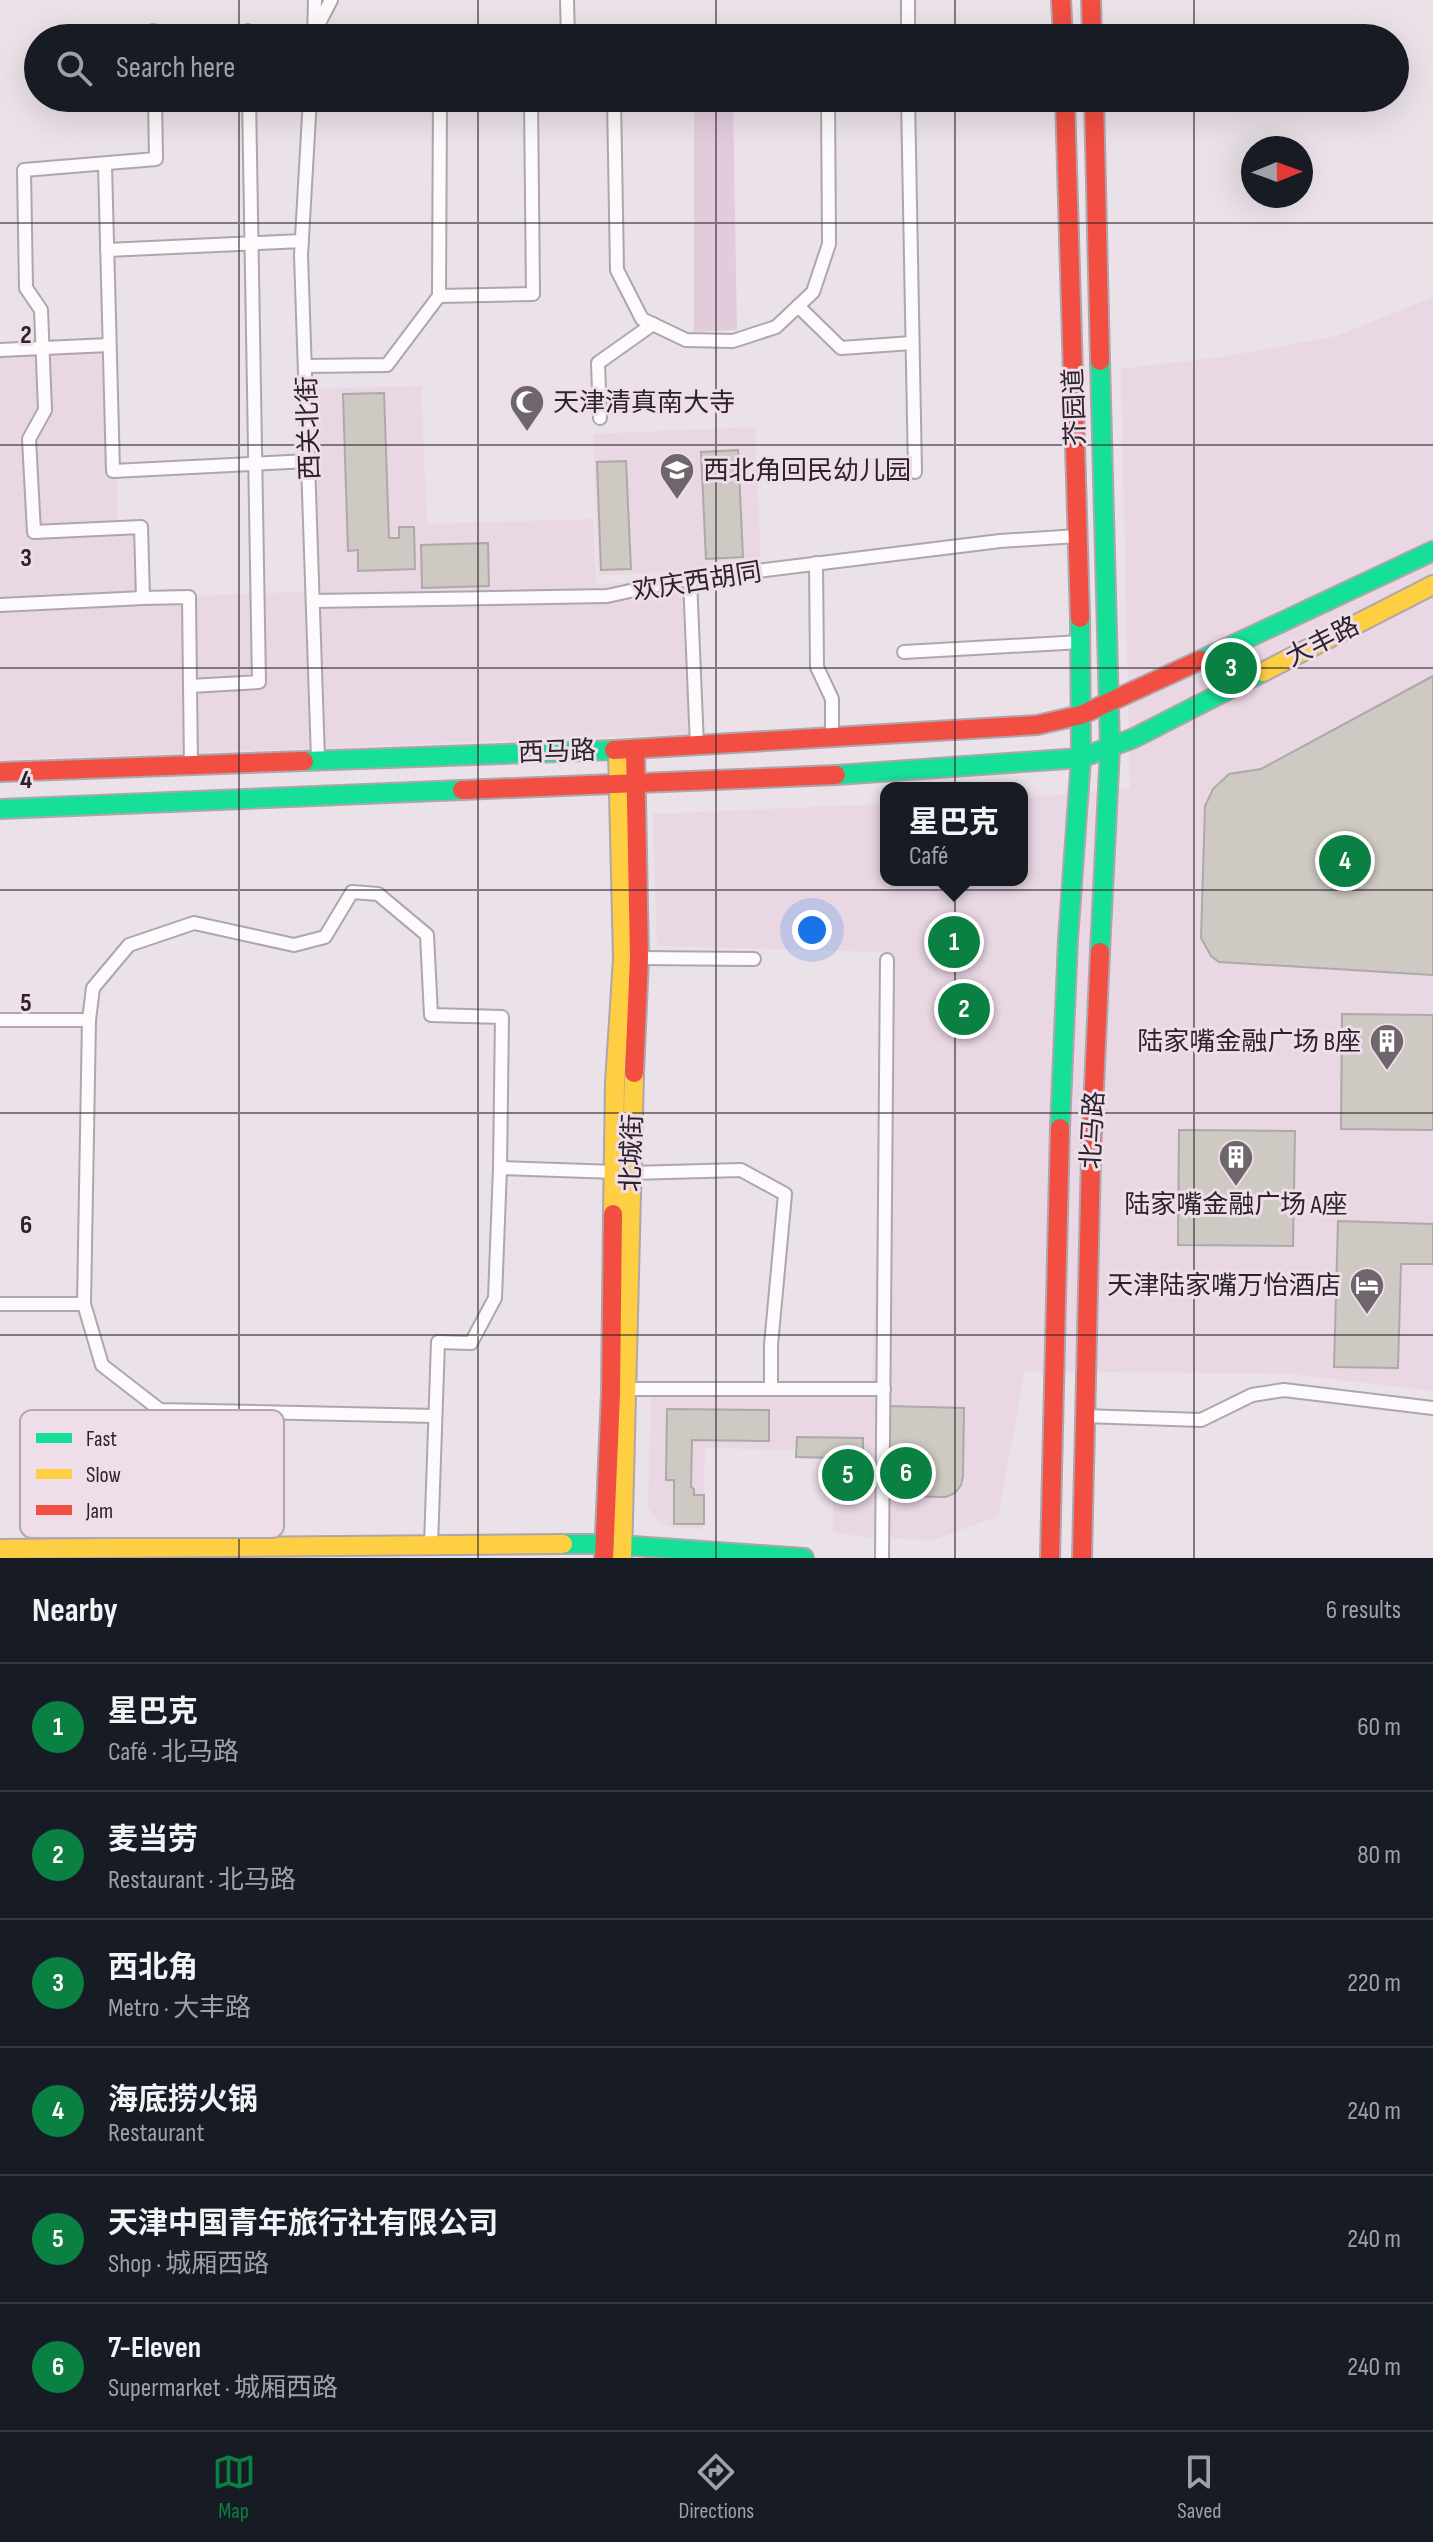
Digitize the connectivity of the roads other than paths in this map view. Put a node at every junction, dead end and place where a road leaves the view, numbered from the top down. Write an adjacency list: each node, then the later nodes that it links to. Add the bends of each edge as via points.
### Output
1 (315, 0): 7 (street)
2 (331, 0): 8 (street)
3 (567, 0): 9 (street)
4 (908, 0): 10 (street)
5 (1061, 0): 11 (main road)
6 (1091, 0): 12 (main road)
7 (314, 24)
8 (319, 24)
9 (568, 24)
10 (908, 24)
11 (1062, 24)
12 (1092, 24)
13 (155, 112): 23 (street, via 156,159)
14 (249, 112): 25 (street)
15 (309, 112): 24 (street, 西关北街)
16 (440, 112): 27 (street)
17 (531, 112): 27 (street, via 533,294)
18 (614, 112): 29 (street, via 617,270 642,319)
19 (828, 112): 28 (street, via 829,244 813,292)
20 (908, 112): 30 (street)
21 (1065, 112): 39 (main road, 芥园道)
22 (1094, 112): 50 (main road, 芥园道)
23 (105, 165): 26 (street); 32 (street, via 24,170 26,288 41,310)
24 (302, 241): 25 (street); 34 (street, 西关北街)
25 (250, 243): 26 (street); 37 (street)
26 (107, 250): 31 (street)
27 (439, 296): 34 (street, via 387,365)
28 (798, 306): 29 (street, via 776,327 733,341 686,340); 30 (street, via 841,348)
29 (653, 324): 35 (street, via 598,363)
30 (912, 343): 38 (street)
31 (109, 345): 32 (street); 37 (street, via 113,471)
32 (42, 348): 33 (street); 44 (street, via 45,410 29,439 34,532 141,527)
33 (0, 350)
34 (305, 366): 36 (street, 西关北街)
35 (600, 418)
36 (309, 461): 37 (street); 45 (street, 西关北街)
37 (254, 464): 49 (street, via 259,682)
38 (915, 472)
39 (1078, 536): 41 (street, 欢庆西胡同); 47 (main road, 芥园道)
40 (1433, 551): 50 (main road, 大丰路)
41 (816, 563): 42 (street, 欢庆西胡同); 52 (street, via 817,667 832,699)
42 (690, 579): 45 (street, 欢庆西胡同, via 607,596); 53 (street)
43 (1433, 585): 54 (main road, 大丰路)
44 (143, 598): 46 (street); 49 (street, via 189,597)
45 (314, 601): 57 (street, 西关北街)
46 (0, 605)
47 (1081, 642): 48 (street); 51 (main road, 芥园道)
48 (904, 652)
49 (190, 686): 58 (street)
50 (1110, 703): 51 (main road, 西马路); 54 (main road, 北马路)
51 (1081, 715): 52 (main road, 西马路, via 1019,728); 56 (main road, 北马路)
52 (832, 738): 53 (main road, 西马路)
53 (697, 746): 55 (main road, 西马路)
54 (1110, 748): 56 (main road, 大丰路); 78 (main road, 北马路)
55 (627, 749): 57 (main road, 西马路); 60 (main road, 北城街)
56 (1081, 758): 60 (main road, 西马路); 84 (main road, 北马路, via 1056,1208)
57 (318, 759): 58 (main road, 西马路)
58 (191, 766): 59 (main road, 西马路)
59 (0, 772)
60 (628, 782): 61 (main road, 西马路); 62 (main road, 北城街); 68 (main road, 北城街, via 615,1083)
61 (0, 809)
62 (639, 958): 63 (street); 68 (main road, 北城街)
63 (754, 959)
64 (887, 960): 73 (street)
65 (0, 1020): 66 (street)
66 (89, 1020): 67 (street, via 93,988 129,945 194,923 294,945 325,937 352,892 378,894 427,935 431,1015 502,1017); 70 (street)
67 (500, 1168): 68 (street); 77 (street, via 495,1298 471,1343 438,1342)
68 (623, 1173): 71 (main road, 北城街); 72 (street, via 741,1170 785,1194); 81 (main road, 北城街)
69 (0, 1304): 70 (street)
70 (84, 1304): 75 (street, via 102,1365)
71 (627, 1389): 72 (street); 81 (main road, 北城街)
72 (771, 1389): 73 (street)
73 (884, 1389): 83 (street)
74 (1433, 1408): 78 (street, via 1284,1390 1252,1395 1201,1420)
75 (160, 1410)
76 (284, 1413): 77 (street)
77 (435, 1416): 79 (street)
78 (1084, 1416): 85 (main road, 北马路)
79 (431, 1545): 80 (main road); 81 (main road)
80 (0, 1549)
81 (613, 1551): 82 (main road)
82 (804, 1558)
83 (882, 1558)
84 (1050, 1558)
85 (1082, 1558)

